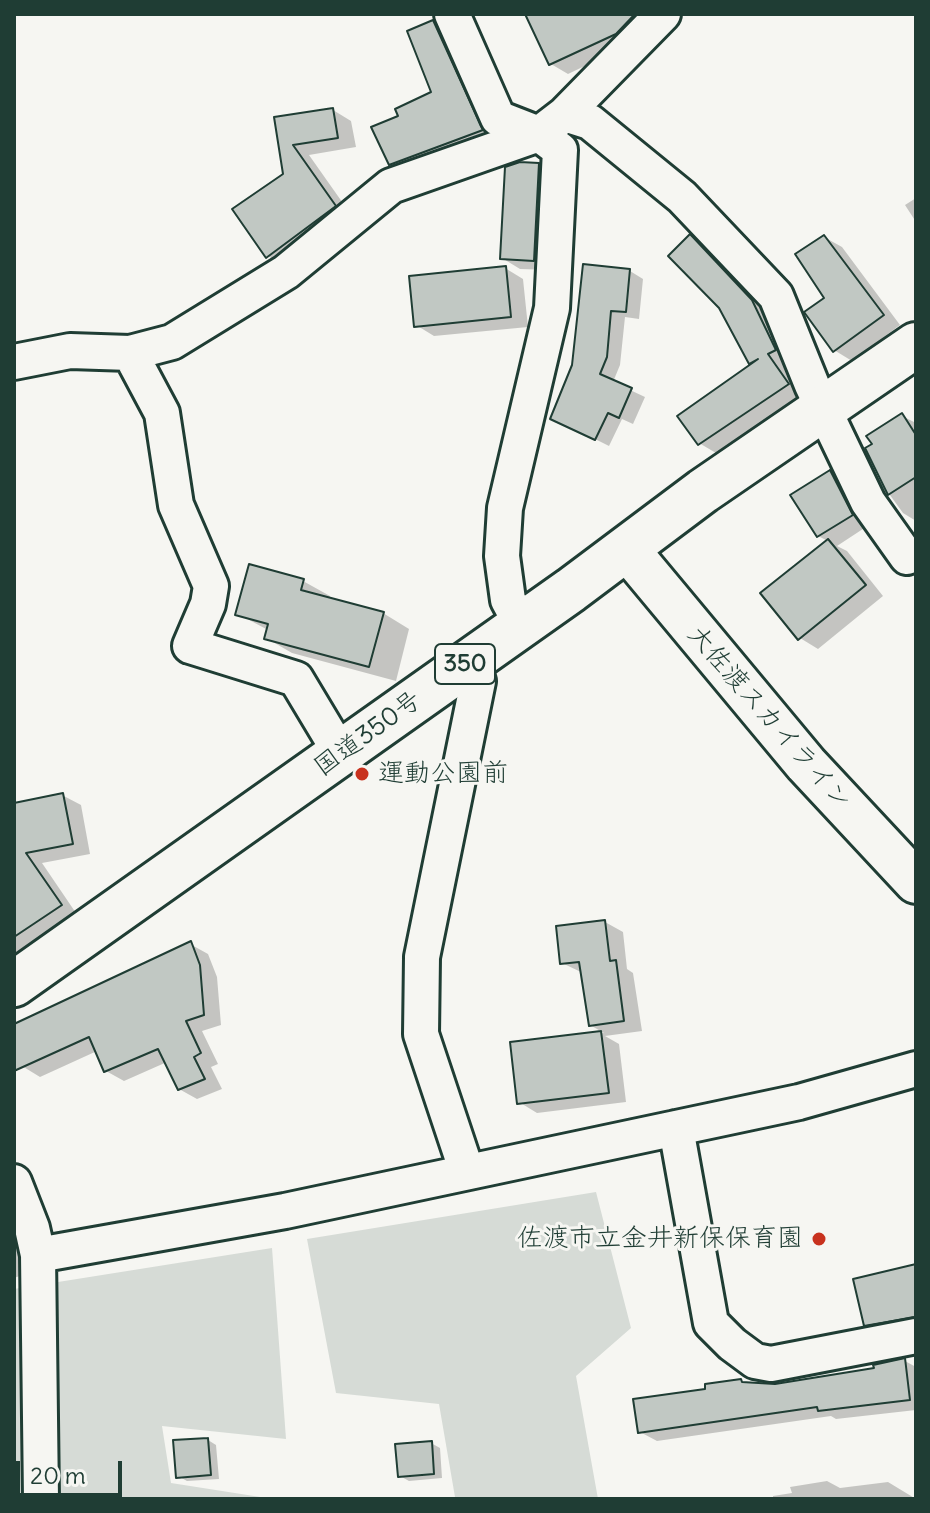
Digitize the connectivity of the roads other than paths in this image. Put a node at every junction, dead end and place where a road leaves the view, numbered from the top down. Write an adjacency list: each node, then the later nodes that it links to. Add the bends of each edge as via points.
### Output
1 (452, 14): 3 (street, via 498,118)
2 (663, 14): 3 (street)
3 (552, 124): 5 (street, via 391,186 286,272 229,309 172,342); 7 (street, via 590,122 682,197 776,296); 10 (street, via 560,150 552,308 505,508 502,556 508,600)
4 (916, 345): 7 (highway, 国道350号 / 350)
5 (130, 353): 6 (street, via 70,351); 12 (street, via 162,413 176,505 211,586 190,646 296,679)
6 (14, 362)
7 (823, 408): 8 (highway, 国道350号 / 350); 9 (street, via 868,502)
8 (627, 549): 10 (highway, 国道350号 / 350); 13 (street, 大佐渡スカイライン, via 806,764)
9 (907, 557)
10 (521, 624): 11 (highway, 国道350号 / 350)
11 (471, 660): 12 (highway, 国道350号 / 350); 17 (street, via 478,681 422,957 421,1034)
12 (341, 754): 14 (highway, 国道350号 / 350)
13 (916, 882)
14 (14, 984)
15 (916, 1069): 16 (street, via 799,1102)
16 (676, 1128): 17 (street); 20 (street, via 711,1323 732,1344 755,1361 771,1364)
17 (467, 1172): 19 (street)
18 (14, 1182): 19 (street)
19 (38, 1255): 21 (street)
20 (916, 1336)
21 (41, 1499)

